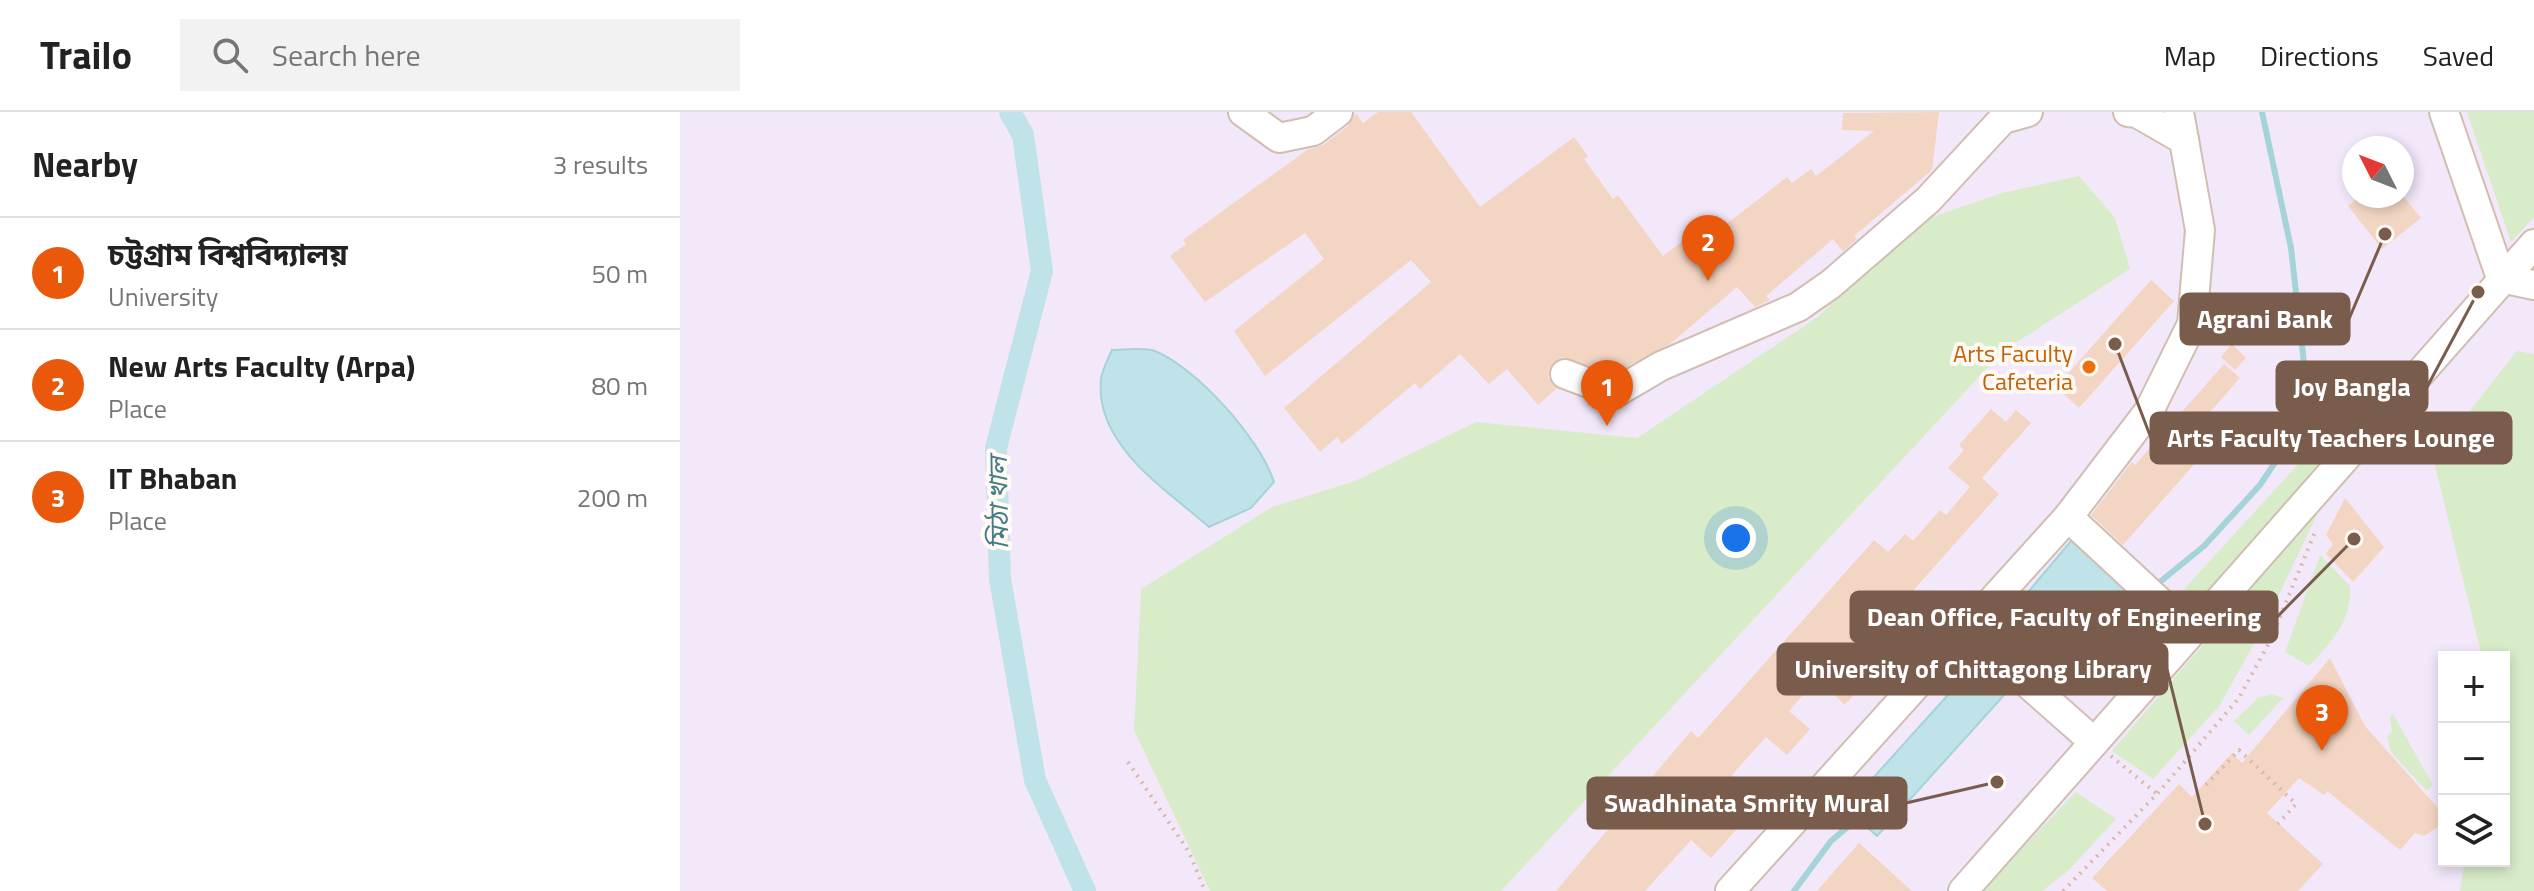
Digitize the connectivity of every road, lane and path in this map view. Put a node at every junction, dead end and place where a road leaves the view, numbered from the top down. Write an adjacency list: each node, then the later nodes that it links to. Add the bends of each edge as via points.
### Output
1 (1243, 112): 2 (street, via 1279,138 1313,131)
2 (1338, 112)
3 (2028, 112): 11 (street, via 2003,119 1928,200 1798,307 1661,366 1615,393)
4 (2128, 112): 7 (street)
5 (2179, 112): 7 (street)
6 (2444, 112): 9 (street)
7 (2184, 140): 12 (street, via 2200,230 2192,324 2149,411)
8 (2534, 244): 9 (street)
9 (2501, 278): 10 (street); 15 (street)
10 (2534, 285)
11 (1565, 374)
12 (2068, 517): 14 (street); 15 (street)
13 (2316, 528): 19 (path, via 2276,627 2239,698)
14 (1966, 629): 16 (street); 22 (street)
15 (2191, 631): 16 (street)
16 (2094, 742): 19 (path); 23 (street)
17 (1128, 762): 21 (path, via 1189,852)
18 (2206, 785): 20 (path, via 2239,750 2296,804)
19 (2157, 794): 24 (path)
20 (2278, 824)
21 (1205, 891)
22 (1730, 891)
23 (1963, 891)
24 (2063, 891)

